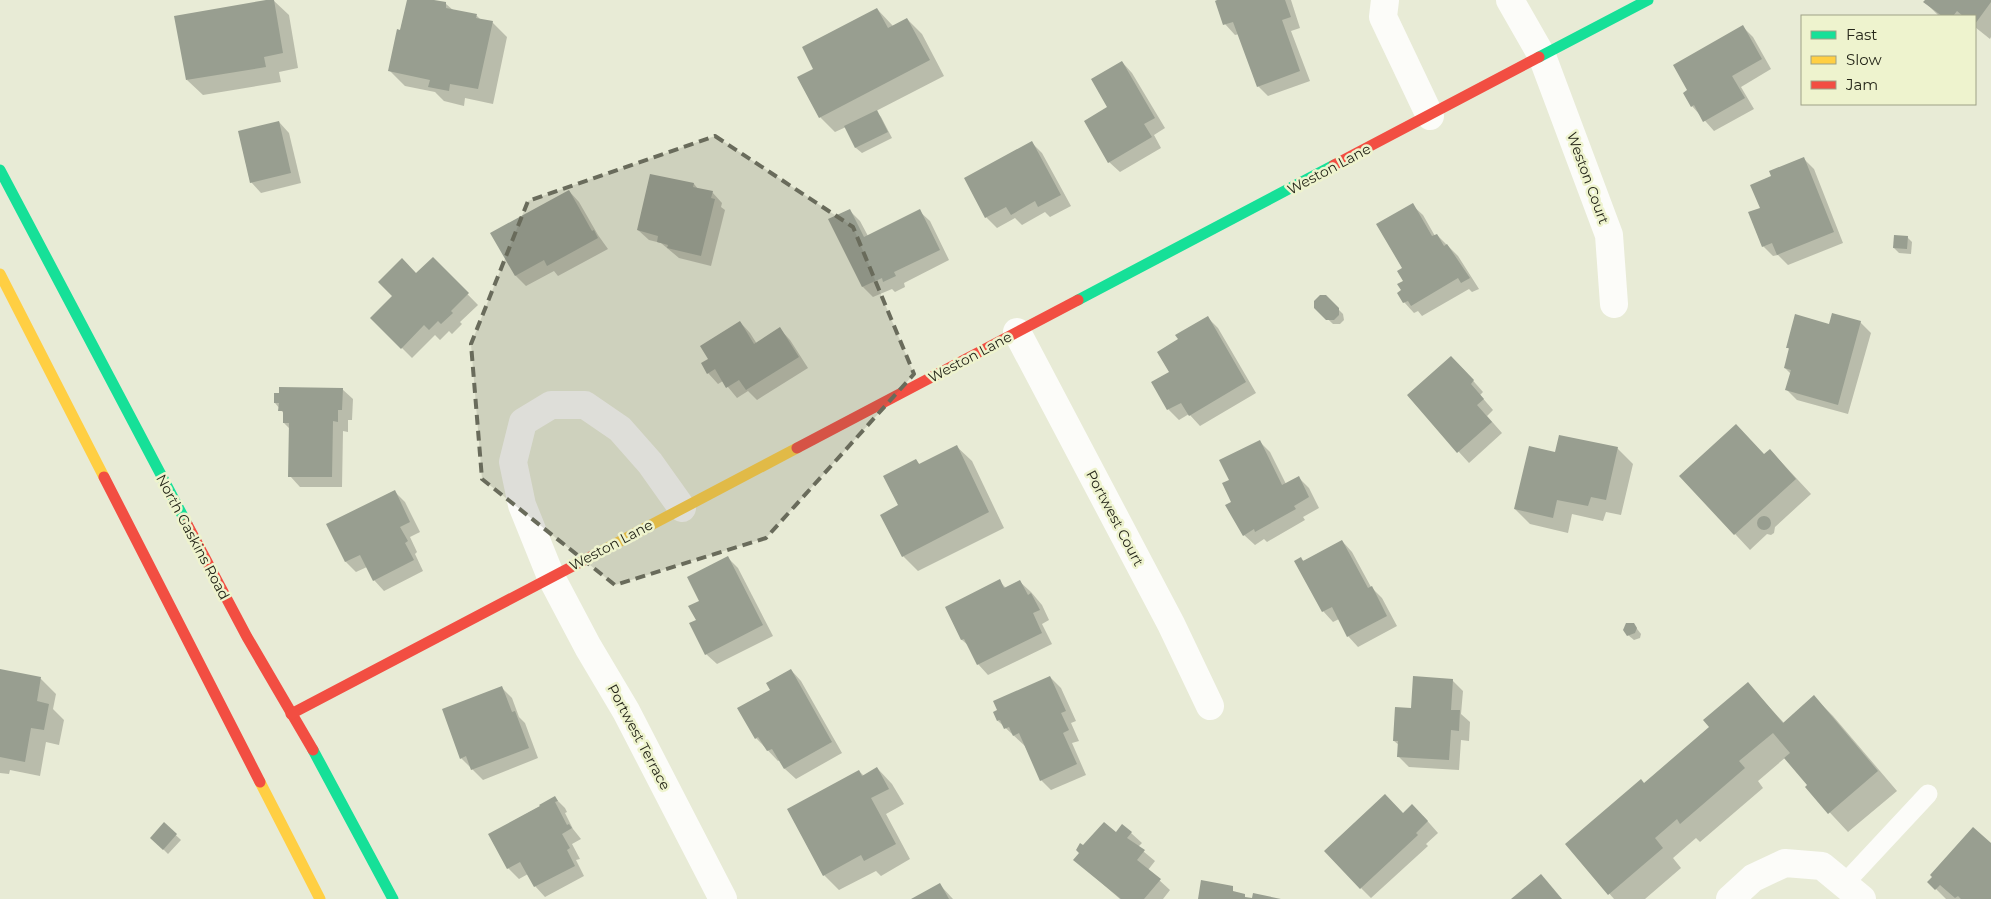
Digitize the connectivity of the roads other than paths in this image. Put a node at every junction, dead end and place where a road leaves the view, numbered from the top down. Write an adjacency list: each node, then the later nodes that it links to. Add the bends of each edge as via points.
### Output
1 (1385, 0): 5 (street, via 1383,17)
2 (1510, 0): 4 (street, Weston Court)
3 (1648, 0): 4 (street, Weston Lane)
4 (1542, 56): 5 (street, Weston Lane); 8 (street, Weston Court, via 1609,235)
5 (1430, 116): 9 (street, Weston Lane)
6 (0, 170): 13 (street, North Gaskins Road, via 135,428)
7 (0, 274): 16 (street)
8 (1614, 304)
9 (1017, 332): 10 (street, Weston Lane); 12 (street, Portwest Court, via 1171,624)
10 (682, 508): 11 (street, Weston Lane); 11 (street, Portwest Terrace, via 650,463 620,429 585,405 551,405 523,422 513,462 522,505)
11 (551, 577): 13 (street, Weston Lane); 18 (street, Portwest Terrace, via 626,711)
12 (1210, 706)
13 (291, 714): 17 (street, North Gaskins Road, via 328,775)
14 (1928, 794): 15 (lane)
15 (1853, 891): 19 (street, via 1822,866 1785,863 1753,878)
16 (320, 899)
17 (393, 899)
18 (723, 899)
19 (1730, 899)

